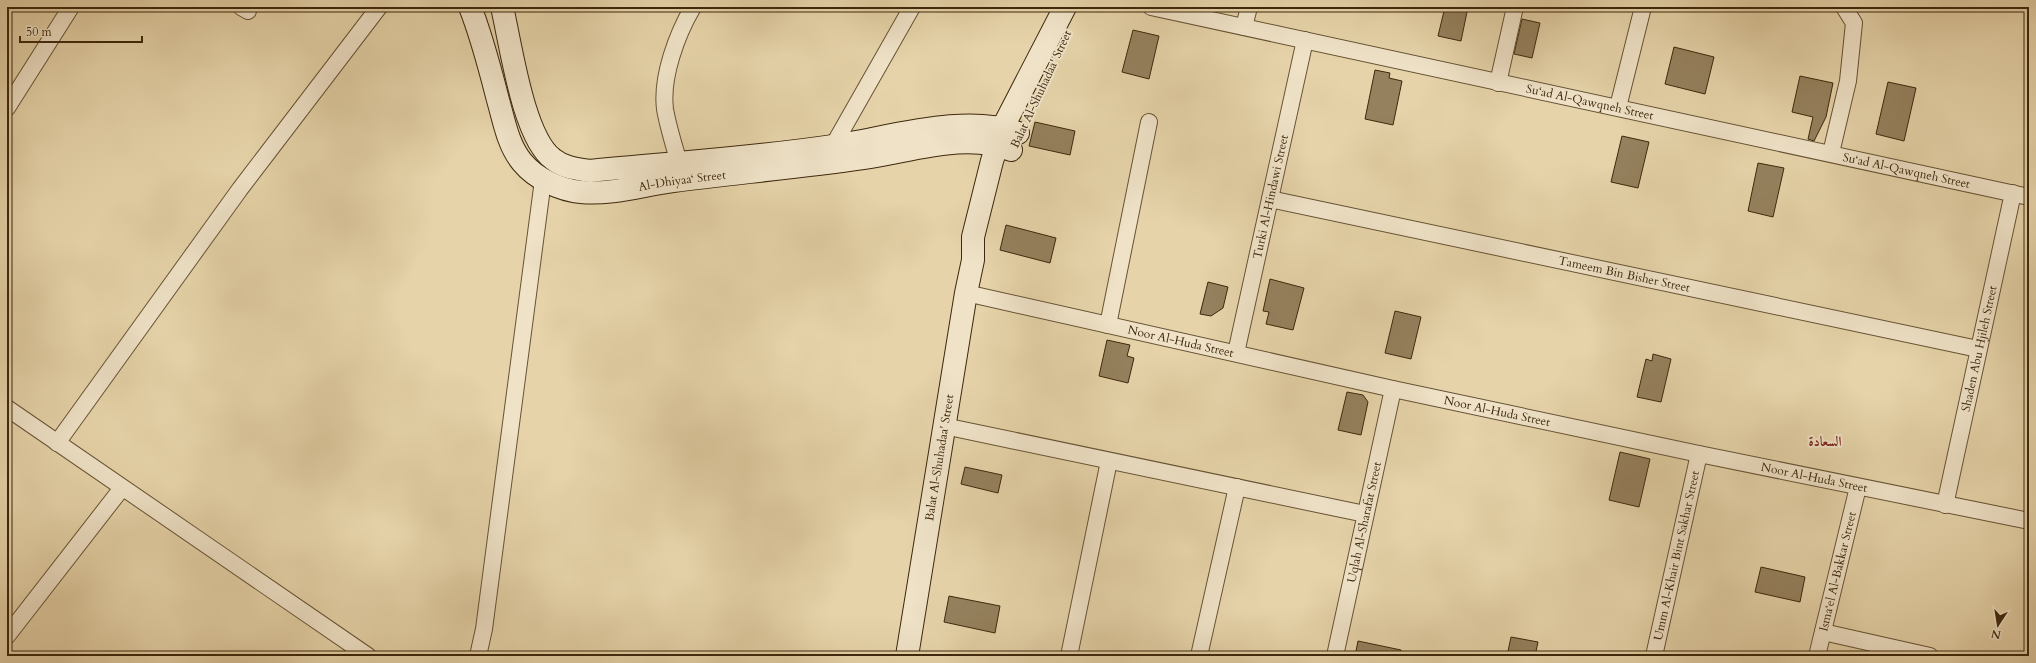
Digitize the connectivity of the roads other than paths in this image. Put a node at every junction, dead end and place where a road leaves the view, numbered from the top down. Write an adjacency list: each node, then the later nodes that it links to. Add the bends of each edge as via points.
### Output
1 (71, 7): 18 (street)
2 (379, 7): 34 (street, via 240,189)
3 (470, 7): 24 (street, Al-Dhiyaa‘ Street, via 479,28 508,137 522,162)
4 (502, 7): 23 (street, Al-Dhiyaa‘ Street, via 531,128 539,145 553,159 569,168 590,171)
5 (693, 7): 23 (street, via 683,23 672,54 666,83 665,108)
6 (912, 7): 21 (street)
7 (1065, 7): 20 (street, Balat Al-Shuhadaa' Street)
8 (1078, 7): 20 (street, Balat Al-Shuhadaa' Street, via 1050,71)
9 (1151, 7): 14 (street, Su‘ad Al-Qawqneh Street)
10 (1249, 7): 14 (street)
11 (1515, 7): 16 (street)
12 (1643, 7): 17 (street)
13 (1844, 7): 22 (street, via 1854,23 1848,81)
14 (1244, 26): 15 (street, Su‘ad Al-Qawqneh Street)
15 (1305, 40): 16 (street, Su‘ad Al-Qawqneh Street); 26 (street, Turki Al-Hindawi Street)
16 (1498, 83): 17 (street, Su‘ad Al-Qawqneh Street)
17 (1618, 107): 22 (street, Su‘ad Al-Qawqneh Street)
18 (7, 108)
19 (1149, 122): 28 (street)
20 (1008, 139): 21 (street, Al-Dhiyaa‘ Street, via 982,125 916,131); 24 (street, Al-Dhiyaa‘ Street, via 923,147 863,158 599,193 579,192); 27 (street, Balat Al-Shuhadaa' Street, via 973,237 973,260)
21 (833, 146): 23 (street, Al-Dhiyaa‘ Street)
22 (1831, 153): 25 (street, Su‘ad Al-Qawqneh Street)
23 (679, 163)
24 (543, 180): 46 (street, via 484,629)
25 (2021, 195): 29 (street, Shaden Abu Hjileh Street)
26 (1270, 199): 29 (street, Tameem Bin Bisher Street); 30 (street, Turki Al-Hindawi Street)
27 (966, 293): 28 (street, Noor Al-Huda Street); 33 (street, Balat Al-Shuhadaa' Street)
28 (1108, 325): 30 (street, Noor Al-Huda Street)
29 (1978, 349): 40 (street, Shaden Abu Hjileh Street)
30 (1236, 353): 31 (street, Noor Al-Huda Street)
31 (1393, 389): 35 (street, Noor Al-Huda Street); 41 (street, Uqlah Al-Sharafat Street)
32 (7, 408): 34 (street)
33 (944, 426): 36 (street); 47 (street, Balat Al-Shuhadaa' Street)
34 (57, 443): 39 (street)
35 (1699, 454): 38 (street, Noor Al-Huda Street); 51 (street, Umm Al-Khair Bint Sakhar Street)
36 (1109, 461): 37 (street); 48 (street)
37 (1237, 487): 41 (street); 49 (street)
38 (1858, 487): 40 (street, Noor Al-Huda Street); 43 (street, Isma‘el Al-Bakkar Street)
39 (122, 488): 44 (street); 45 (street)
40 (1945, 505): 42 (street, Noor Al-Huda Street)
41 (1365, 514): 50 (street, Uqlah Al-Sharafat Street)
42 (2029, 521)
43 (1823, 632): 52 (street, Isma‘el Al-Bakkar Street); 53 (street)
44 (7, 636)
45 (368, 656)
46 (478, 656)
47 (907, 656)
48 (1069, 656)
49 (1199, 656)
50 (1335, 656)
51 (1654, 656)
52 (1817, 656)
53 (1930, 656)

